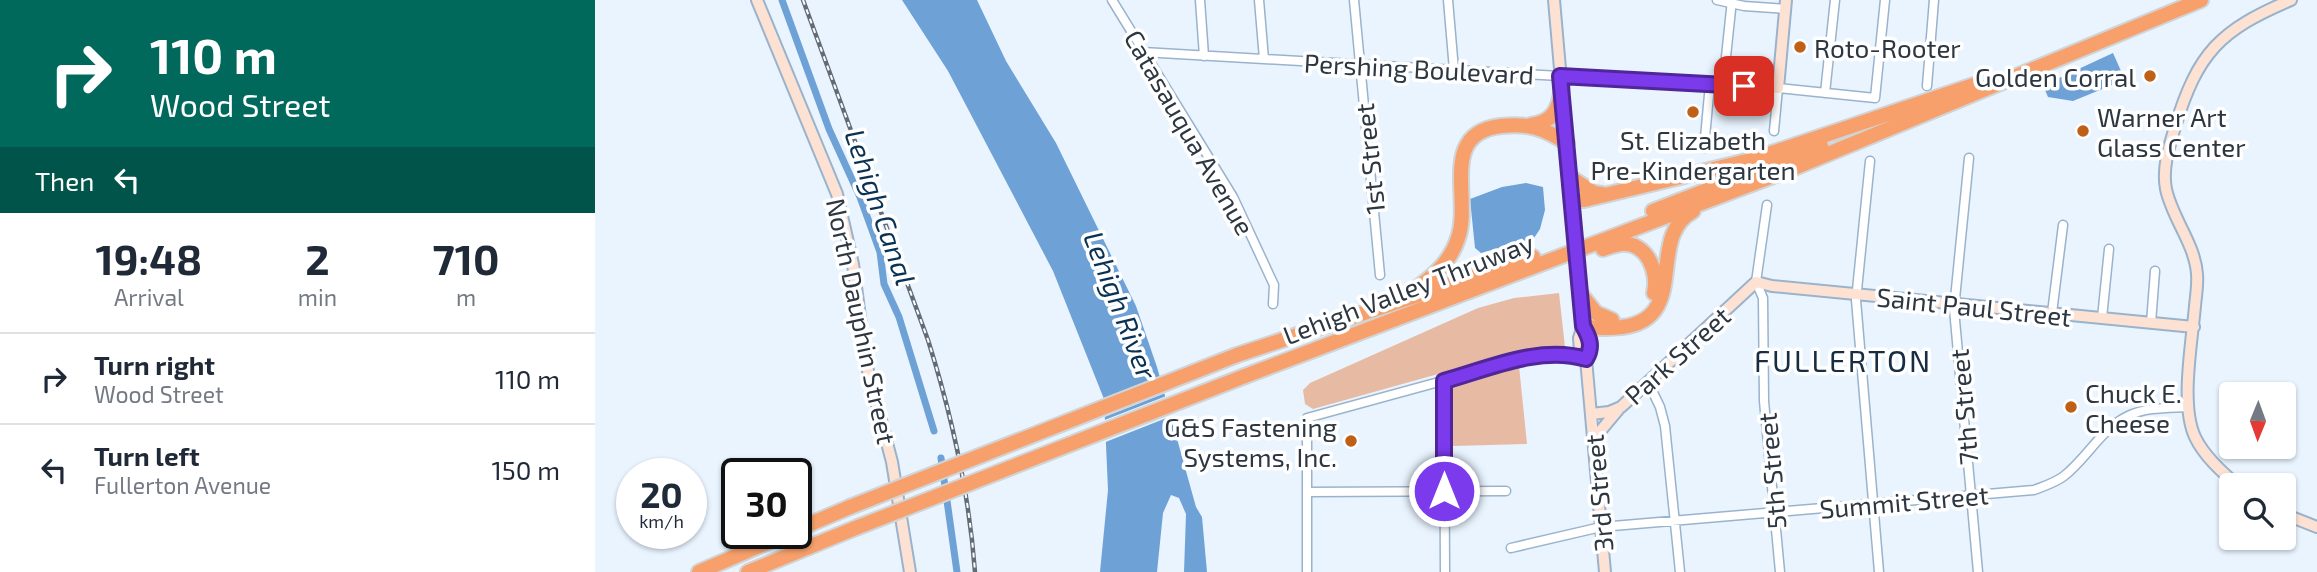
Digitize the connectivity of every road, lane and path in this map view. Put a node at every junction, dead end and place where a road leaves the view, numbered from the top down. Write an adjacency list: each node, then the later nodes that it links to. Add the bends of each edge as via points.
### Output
1 (757, 0): 80 (street, North Dauphin Street, via 844,220 862,340 892,462)
2 (1112, 0): 17 (street, Catasauqua Avenue)
3 (1200, 0): 18 (street)
4 (1259, 0): 19 (street)
5 (1354, 0): 20 (street, 1st Street)
6 (1448, 0): 21 (street)
7 (1554, 0): 22 (street, 3rd Street)
8 (1717, 0): 15 (street)
9 (1835, 0): 28 (street)
10 (1885, 0): 28 (street, via 1875,98)
11 (1934, 0): 26 (street)
12 (2178, 0): 23 (highway, Lehigh Valley Thruway)
13 (2201, 0): 35 (highway, Lehigh Valley Thruway)
14 (2291, 0): 56 (street, via 2221,38 2189,85 2172,136 2165,178 2197,272)
15 (1731, 2): 16 (street); 25 (street)
16 (1786, 5): 27 (street)
17 (1143, 52): 18 (street, Pershing Boulevard); 49 (street, Catasauqua Avenue, via 1233,197 1274,285)
18 (1204, 56): 19 (street, Pershing Boulevard)
19 (1264, 59): 20 (street, Pershing Boulevard)
20 (1360, 65): 21 (street, Pershing Boulevard); 44 (street, 1st Street)
21 (1454, 70): 22 (street, Pershing Boulevard)
22 (1561, 82): 24 (street, Pershing Boulevard); 29 (highway, via 1559,108 1545,122); 31 (street, 3rd Street)
23 (1982, 82): 37 (highway, via 1751,160); 48 (highway, Lehigh Valley Thruway, via 1528,259)
24 (1710, 84): 25 (street, Pershing Boulevard); 32 (street)
25 (1723, 85): 27 (street, Pershing Boulevard)
26 (1927, 86)
27 (1778, 88): 28 (street); 30 (street)
28 (1825, 93)
29 (1530, 125): 31 (highway); 48 (highway, via 1492,127 1468,143 1461,160 1463,219 1454,248 1437,272)
30 (1774, 131)
31 (1567, 143): 36 (street, 3rd Street)
32 (1704, 148)
33 (1969, 158): 50 (street, 7th Street)
34 (1870, 161): 47 (street)
35 (1794, 168): 42 (highway, Lehigh Valley Thruway); 55 (highway, via 1681,219 1671,236 1662,296 1648,317 1626,326)
36 (1570, 177): 37 (highway); 38 (street, 3rd Street)
37 (1603, 195): 38 (highway)
38 (1572, 199): 46 (street, 3rd Street, bridge)
39 (1767, 205): 45 (street, 5th Street)
40 (2063, 225): 51 (street)
41 (2109, 248): 52 (street)
42 (1524, 270): 53 (highway, via 1620,244 1640,250 1655,272 1653,298 1638,314); 79 (highway, Lehigh Valley Thruway, bridge)
43 (2155, 271): 54 (street)
44 (1380, 275)
45 (1756, 282): 47 (street, Saint Paul Street); 59 (street, Park Street); 70 (street, 5th Street, via 1763,298 1764,401)
46 (1580, 293): 53 (highway, via 1596,313); 55 (street, 3rd Street)
47 (1857, 294): 50 (street, Saint Paul Street); 69 (street)
48 (1398, 302): 73 (highway, Lehigh Valley Thruway, bridge, via 1237,355)
49 (1273, 304)
50 (1954, 304): 51 (street, Saint Paul Street); 68 (street, 7th Street)
51 (2052, 313): 52 (street, Saint Paul Street)
52 (2102, 318): 54 (street, Saint Paul Street)
53 (1612, 320): 55 (highway)
54 (2151, 323): 56 (street, Saint Paul Street)
55 (1583, 326): 57 (street, 3rd Street, via 1590,337)
56 (2193, 327): 61 (street)
57 (1586, 359): 58 (street, via 1530,357); 62 (street, 3rd Street)
58 (1444, 381): 65 (street); 67 (street, via 1307,418)
59 (1648, 382): 60 (street, Park Street); 72 (street, via 1665,426)
60 (1621, 407): 62 (street, Park Street); 63 (street)
61 (2187, 407): 64 (street, via 2195,438); 68 (street, Summit Street, via 2127,416 2067,474 2047,485)
62 (1591, 414): 63 (street, 3rd Street)
63 (1593, 445): 74 (street, 3rd Street)
64 (2223, 473)
65 (1444, 491): 66 (street); 67 (street); 82 (street)
66 (1506, 491)
67 (1307, 492): 81 (street)
68 (1971, 495): 69 (street, Summit Street); 87 (street, 7th Street)
69 (1873, 504): 70 (street, Summit Street); 86 (street)
70 (1775, 512): 72 (street, Summit Street); 85 (street, 5th Street)
71 (2296, 519): 75 (street)
72 (1675, 520): 74 (street, Summit Street); 84 (street)
73 (812, 523)
74 (1601, 527): 76 (street, Summit Street); 83 (street, 3rd Street)
75 (2317, 527)
76 (1511, 548)
77 (752, 549): 78 (highway)
78 (699, 572)
79 (748, 572)
80 (910, 572)
81 (1307, 572)
82 (1445, 572)
83 (1605, 572)
84 (1680, 572)
85 (1780, 572)
86 (1878, 572)
87 (1978, 572)

